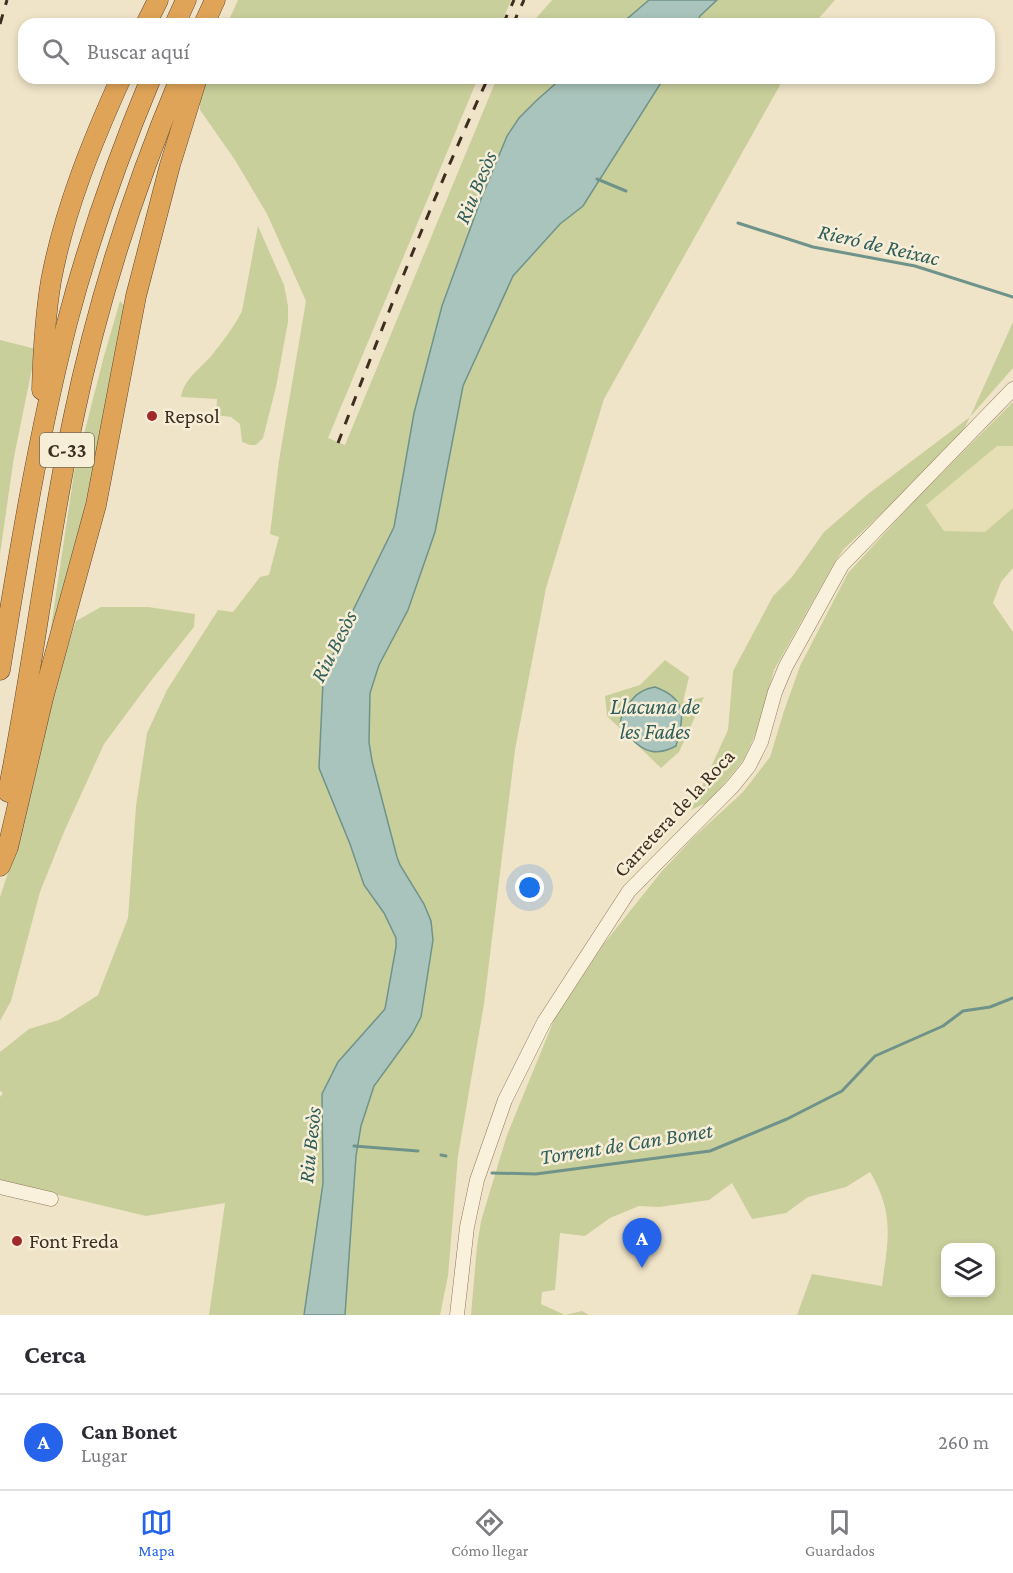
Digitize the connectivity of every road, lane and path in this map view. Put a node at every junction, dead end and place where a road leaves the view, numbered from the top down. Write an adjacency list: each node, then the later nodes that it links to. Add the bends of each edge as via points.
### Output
1 (158, 0): 5 (highway)
2 (186, 0): 6 (highway)
3 (215, 0): 7 (highway)
4 (222, 0): 8 (highway)
5 (149, 18)
6 (178, 18)
7 (207, 18)
8 (218, 18)
9 (119, 84): 14 (highway, via 84,170 56,260 45,338)
10 (149, 84): 14 (highway, C-33, via 90,245 63,340)
11 (178, 84): 16 (highway, C-33, via 118,247 73,419)
12 (195, 84): 17 (highway, via 136,296 96,505)
13 (1013, 389): 20 (street, Carretera de la Roca, via 842,565 779,681 749,766 629,891 544,1022 505,1100 477,1180 467,1227)
14 (38, 454): 15 (highway, C-33)
15 (0, 670)
16 (0, 832)
17 (0, 866)
18 (0, 1187): 19 (street)
19 (51, 1199)
20 (457, 1315)

